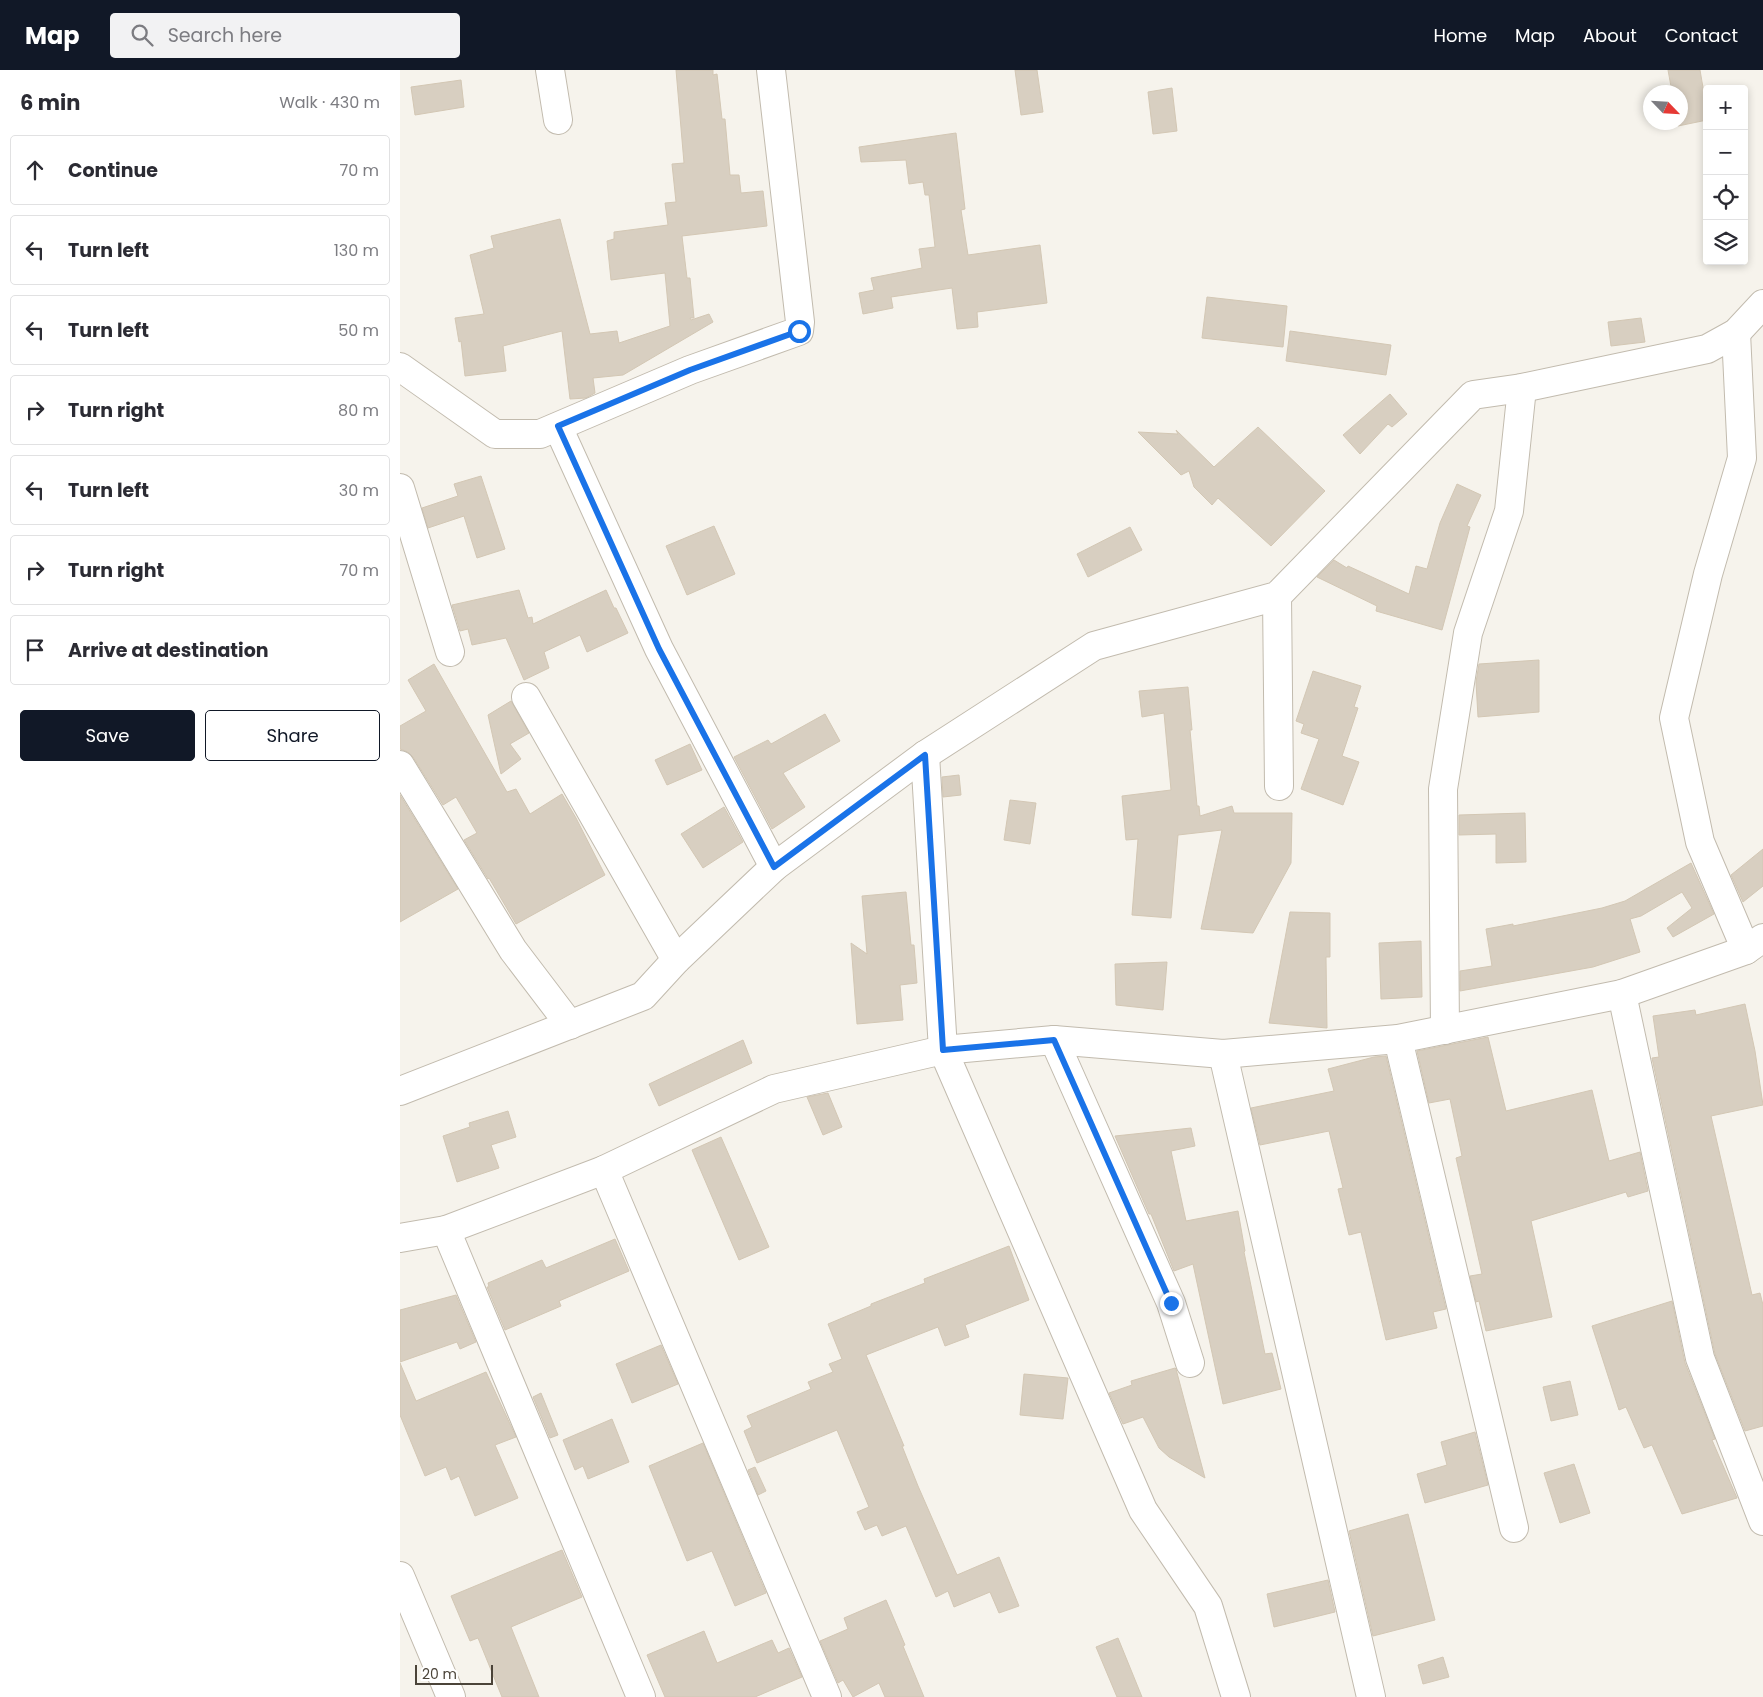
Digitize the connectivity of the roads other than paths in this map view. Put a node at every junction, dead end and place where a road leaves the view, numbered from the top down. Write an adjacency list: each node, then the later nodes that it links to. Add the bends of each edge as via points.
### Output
1 (550, 70): 3 (street)
2 (771, 70): 8 (street, via 799,331 690,370)
3 (558, 120)
4 (1763, 304): 5 (street)
5 (1736, 333): 7 (street, via 1707,349); 17 (street, via 1742,458 1708,574 1674,718 1700,842)
6 (400, 367): 8 (street, via 495,434 540,434)
7 (1522, 388): 10 (street, via 1473,395); 21 (street, via 1509,511 1468,633 1443,789)
8 (558, 426): 16 (street, via 659,649)
9 (400, 488): 11 (street)
10 (1276, 596): 13 (street, via 1094,646); 15 (street)
11 (450, 652)
12 (526, 696): 18 (street)
13 (925, 755): 16 (street); 24 (street)
14 (400, 765): 20 (street, via 513,950)
15 (1279, 786)
16 (774, 867): 18 (street)
17 (1754, 944): 19 (street)
18 (676, 960): 20 (street, via 643,996)
19 (1622, 994): 21 (street); 31 (street, via 1700,1358)
20 (570, 1025): 26 (street)
21 (1445, 1030): 22 (street)
22 (1398, 1039): 25 (street); 32 (street)
23 (1054, 1040): 24 (street); 25 (street); 30 (street, via 1171,1303)
24 (943, 1050): 27 (street, via 774,1089); 37 (street, via 1143,1510 1208,1606)
25 (1223, 1054): 38 (street)
26 (400, 1091)
27 (604, 1170): 28 (street); 36 (street)
28 (446, 1230): 29 (street); 35 (street)
29 (400, 1238)
30 (1190, 1363)
31 (1763, 1521)
32 (1514, 1528)
33 (400, 1576): 34 (street)
34 (451, 1697)
35 (641, 1697)
36 (827, 1697)
37 (1236, 1697)
38 (1371, 1697)

